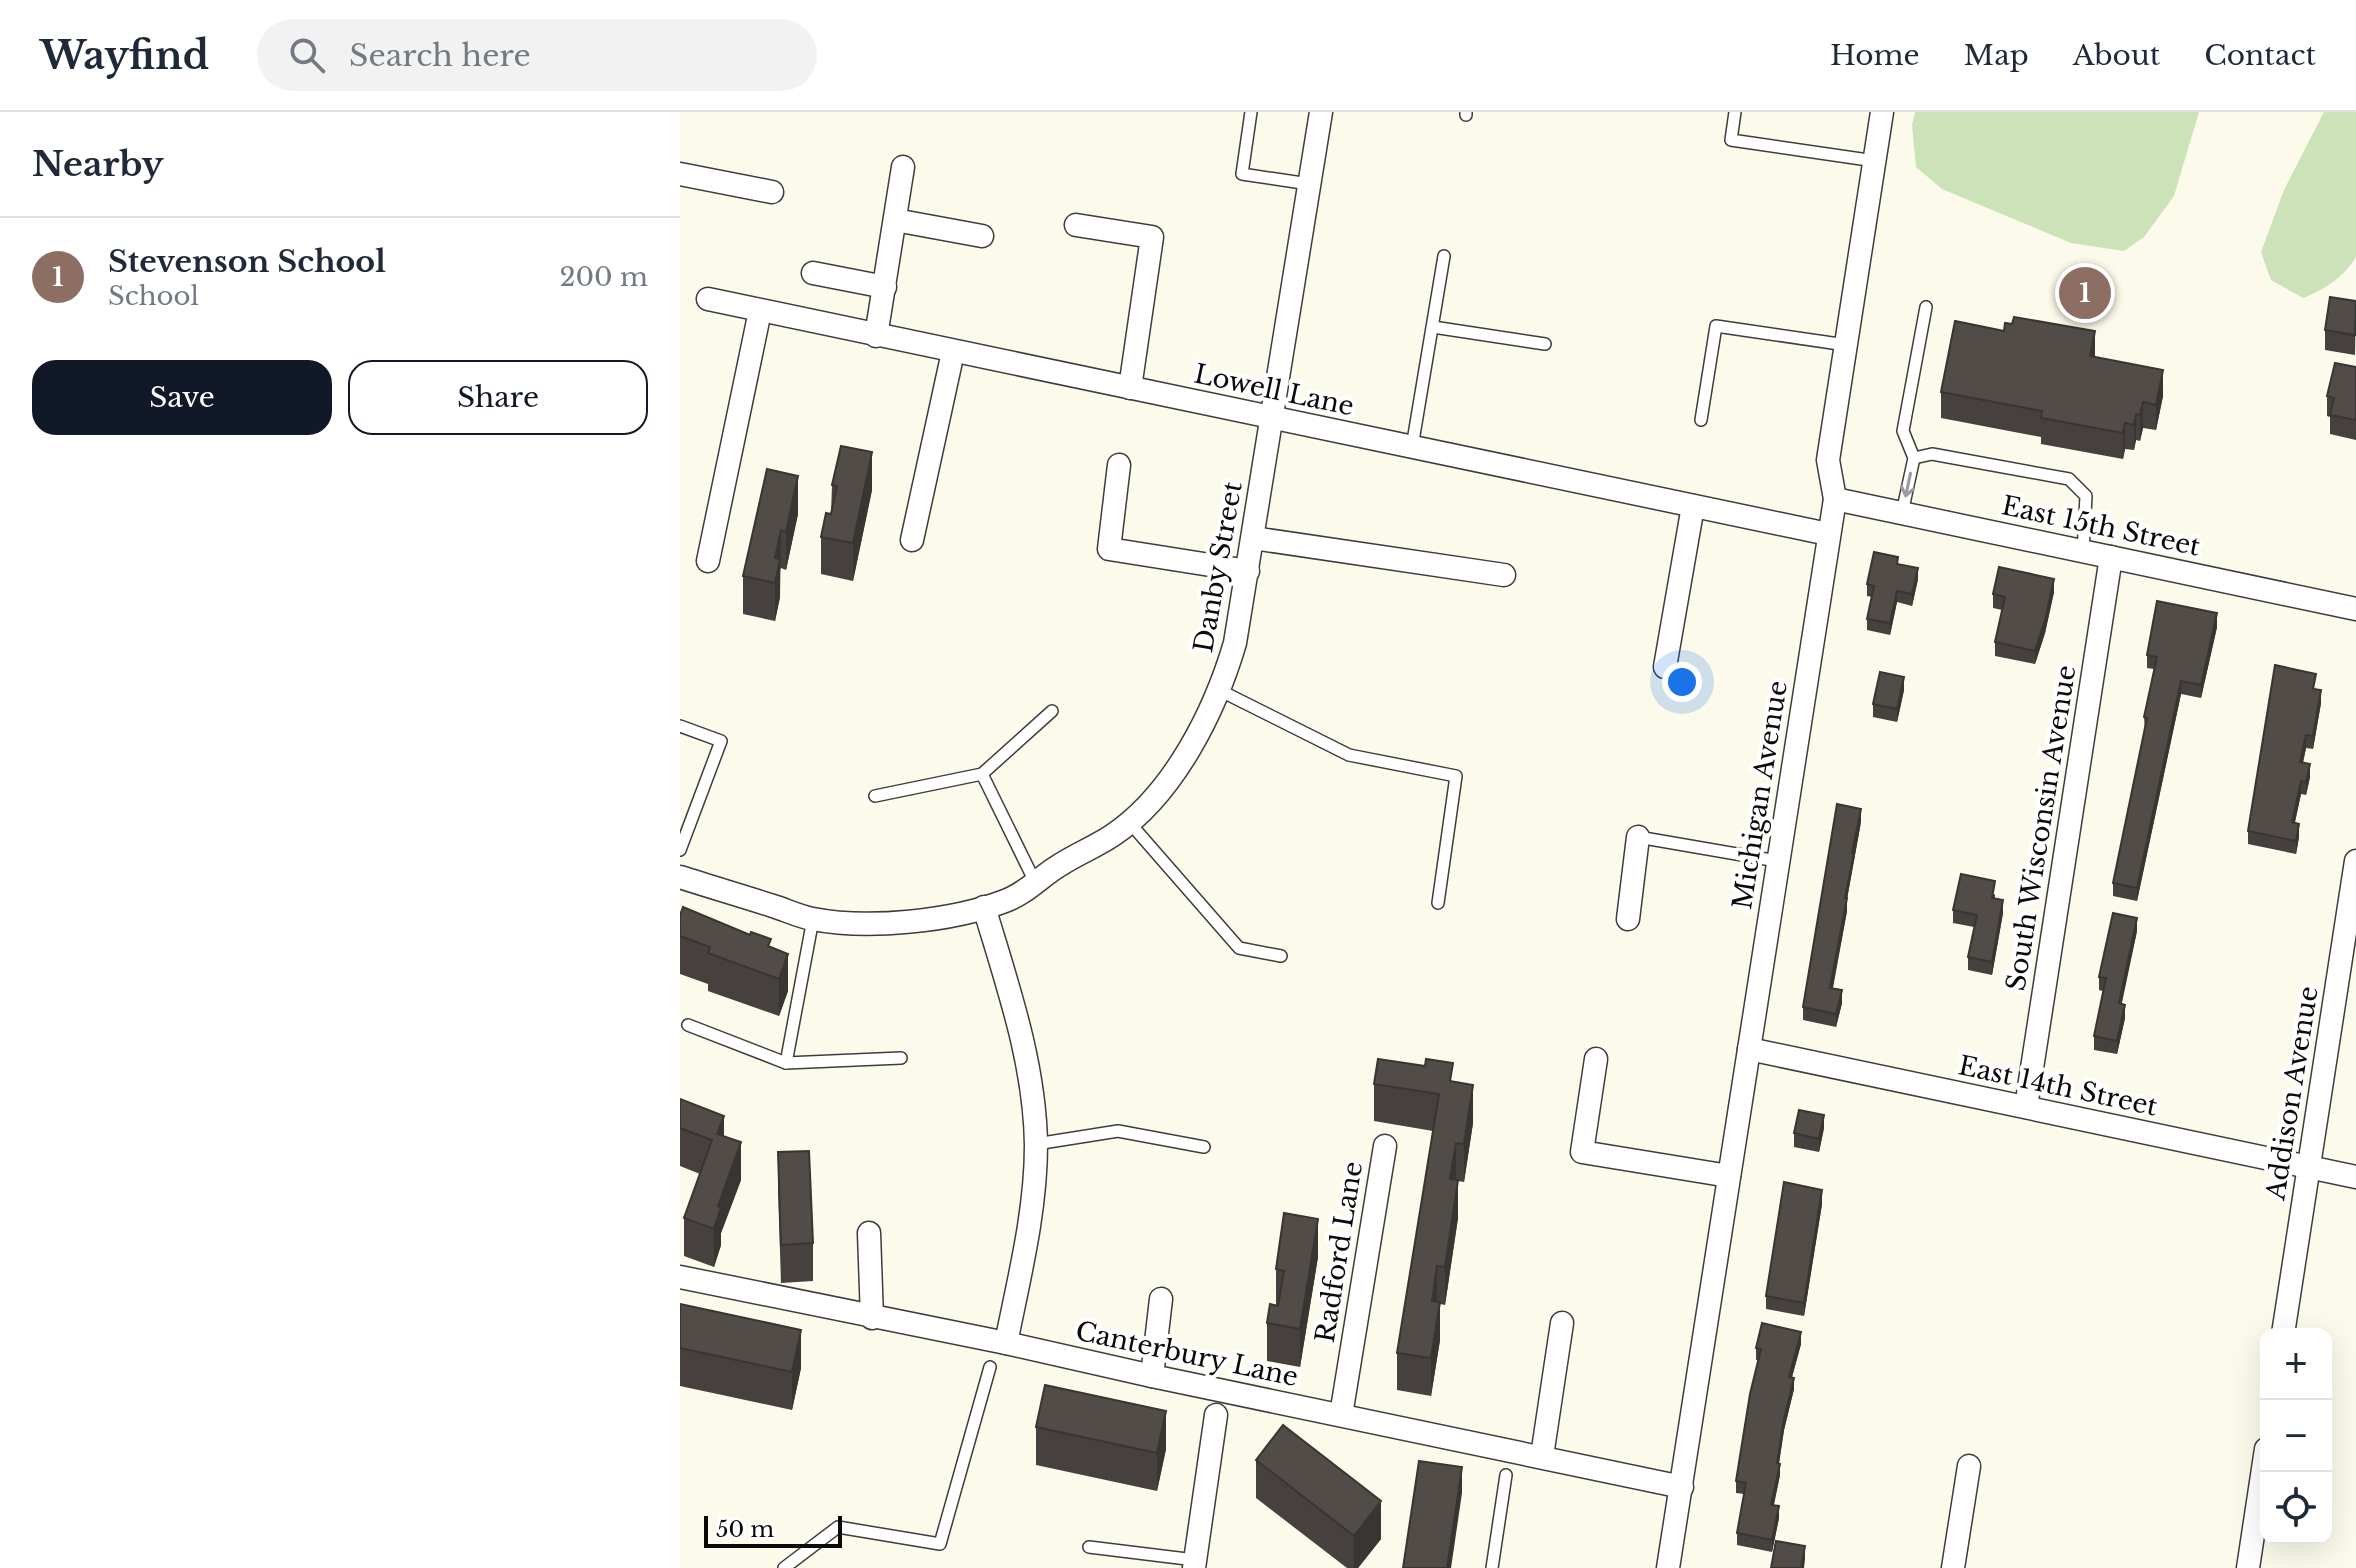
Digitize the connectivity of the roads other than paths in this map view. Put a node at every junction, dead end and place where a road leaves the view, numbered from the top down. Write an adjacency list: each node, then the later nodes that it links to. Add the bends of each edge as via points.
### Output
1 (1251, 112): 8 (lane, via 1242,174)
2 (1321, 112): 8 (street, Danby Street)
3 (1735, 112): 5 (lane, via 1731,140)
4 (1882, 112): 5 (street, Michigan Avenue)
5 (1875, 161): 22 (street, Michigan Avenue)
6 (903, 167): 10 (street)
7 (680, 174): 9 (street)
8 (1309, 184): 25 (street, Danby Street)
9 (772, 192)
10 (895, 220): 12 (street); 15 (street)
11 (1076, 225): 24 (street, via 1152,237)
12 (982, 236)
13 (1444, 256): 19 (lane)
14 (813, 273): 15 (street)
15 (885, 287): 20 (street)
16 (708, 299): 18 (street, Lowell Lane)
17 (1926, 307): 28 (lane, via 1903,431)
18 (760, 311): 20 (street, Lowell Lane); 38 (street)
19 (1433, 327): 21 (lane); 27 (lane)
20 (876, 336): 23 (street, Lowell Lane)
21 (1545, 344)
22 (1847, 345): 26 (lane, via 1716,326); 30 (street, Michigan Avenue, via 1828,460)
23 (953, 352): 24 (street, Lowell Lane); 35 (street)
24 (1130, 388): 25 (street, Lowell Lane)
25 (1272, 418): 27 (street, Lowell Lane); 34 (street, Danby Street)
26 (1701, 420)
27 (1412, 448): 31 (street, Lowell Lane)
28 (1914, 458): 32 (lane, one-way to 32); 36 (lane, via 1932,454 2069,479 2086,496)
29 (1119, 465): 39 (street, via 1109,549)
30 (1835, 499): 32 (street, East 15th Street); 33 (street, Michigan Avenue)
31 (1693, 506): 33 (street, Lowell Lane); 42 (street)
32 (1902, 513): 36 (street, East 15th Street)
33 (1828, 534): 51 (street, Michigan Avenue)
34 (1253, 538): 39 (street, Danby Street); 40 (street)
35 (912, 540)
36 (2083, 551): 37 (street, East 15th Street)
37 (2111, 557): 41 (street, East 15th Street); 65 (street, South Wisconsin Avenue)
38 (708, 561)
39 (1248, 571): 43 (street, Danby Street, via 1235,643)
40 (1504, 575)
41 (2356, 609)
42 (1665, 667)
43 (1219, 690): 48 (street, Danby Street, via 1171,777); 55 (lane, via 1349,755 1456,776)
44 (1052, 711): 46 (lane)
45 (680, 726): 50 (lane, via 721,741)
46 (982, 774): 47 (lane); 54 (lane)
47 (875, 796)
48 (1129, 822): 54 (street, Danby Street); 59 (lane, via 1239,948)
49 (1638, 837): 51 (lane); 58 (street)
50 (680, 850)
51 (1777, 861): 61 (street, Michigan Avenue)
52 (2356, 861): 69 (street, Addison Avenue)
53 (680, 877): 57 (street, Danby Street)
54 (1036, 885): 56 (street, Danby Street)
55 (1438, 903)
56 (984, 907): 57 (street, Danby Street, via 885,924); 66 (street, via 1026,1057)
57 (813, 919): 64 (lane)
58 (1628, 919)
59 (1281, 956)
60 (688, 1025): 64 (lane)
61 (1749, 1049): 65 (street, East 14th Street); 70 (street, Michigan Avenue)
62 (901, 1058): 64 (lane)
63 (1596, 1059): 70 (street, via 1582,1152)
64 (786, 1063)
65 (2026, 1107): 69 (street, East 14th Street)
66 (1036, 1144): 68 (lane, via 1118,1131); 78 (street, via 1029,1231)
67 (1385, 1146): 82 (street, Radford Lane)
68 (1204, 1147)
69 (2308, 1167): 71 (street, East 14th Street); 77 (street, Addison Avenue)
70 (1729, 1176): 87 (street, Michigan Avenue)
71 (2356, 1177)
72 (869, 1233): 75 (street)
73 (680, 1277): 75 (street, Canterbury Lane)
74 (1161, 1299): 80 (street)
75 (872, 1318): 78 (street, Canterbury Lane)
76 (1562, 1323): 83 (street)
77 (2284, 1328)
78 (1006, 1343): 80 (street, Canterbury Lane)
79 (990, 1367): 90 (lane, via 940,1544 838,1527)
80 (1152, 1376): 82 (street, Canterbury Lane)
81 (1216, 1415): 89 (street)
82 (1341, 1415): 83 (street, Canterbury Lane)
83 (1542, 1456): 87 (street, Canterbury Lane)
84 (1969, 1466): 93 (street)
85 (2263, 1472): 94 (street)
86 (1506, 1475): 91 (lane)
87 (1682, 1487): 92 (street, Michigan Avenue)
88 (1089, 1547): 89 (lane)
89 (1194, 1564)
90 (784, 1568)
91 (1492, 1568)
92 (1668, 1568)
93 (1953, 1568)
94 (2248, 1568)

